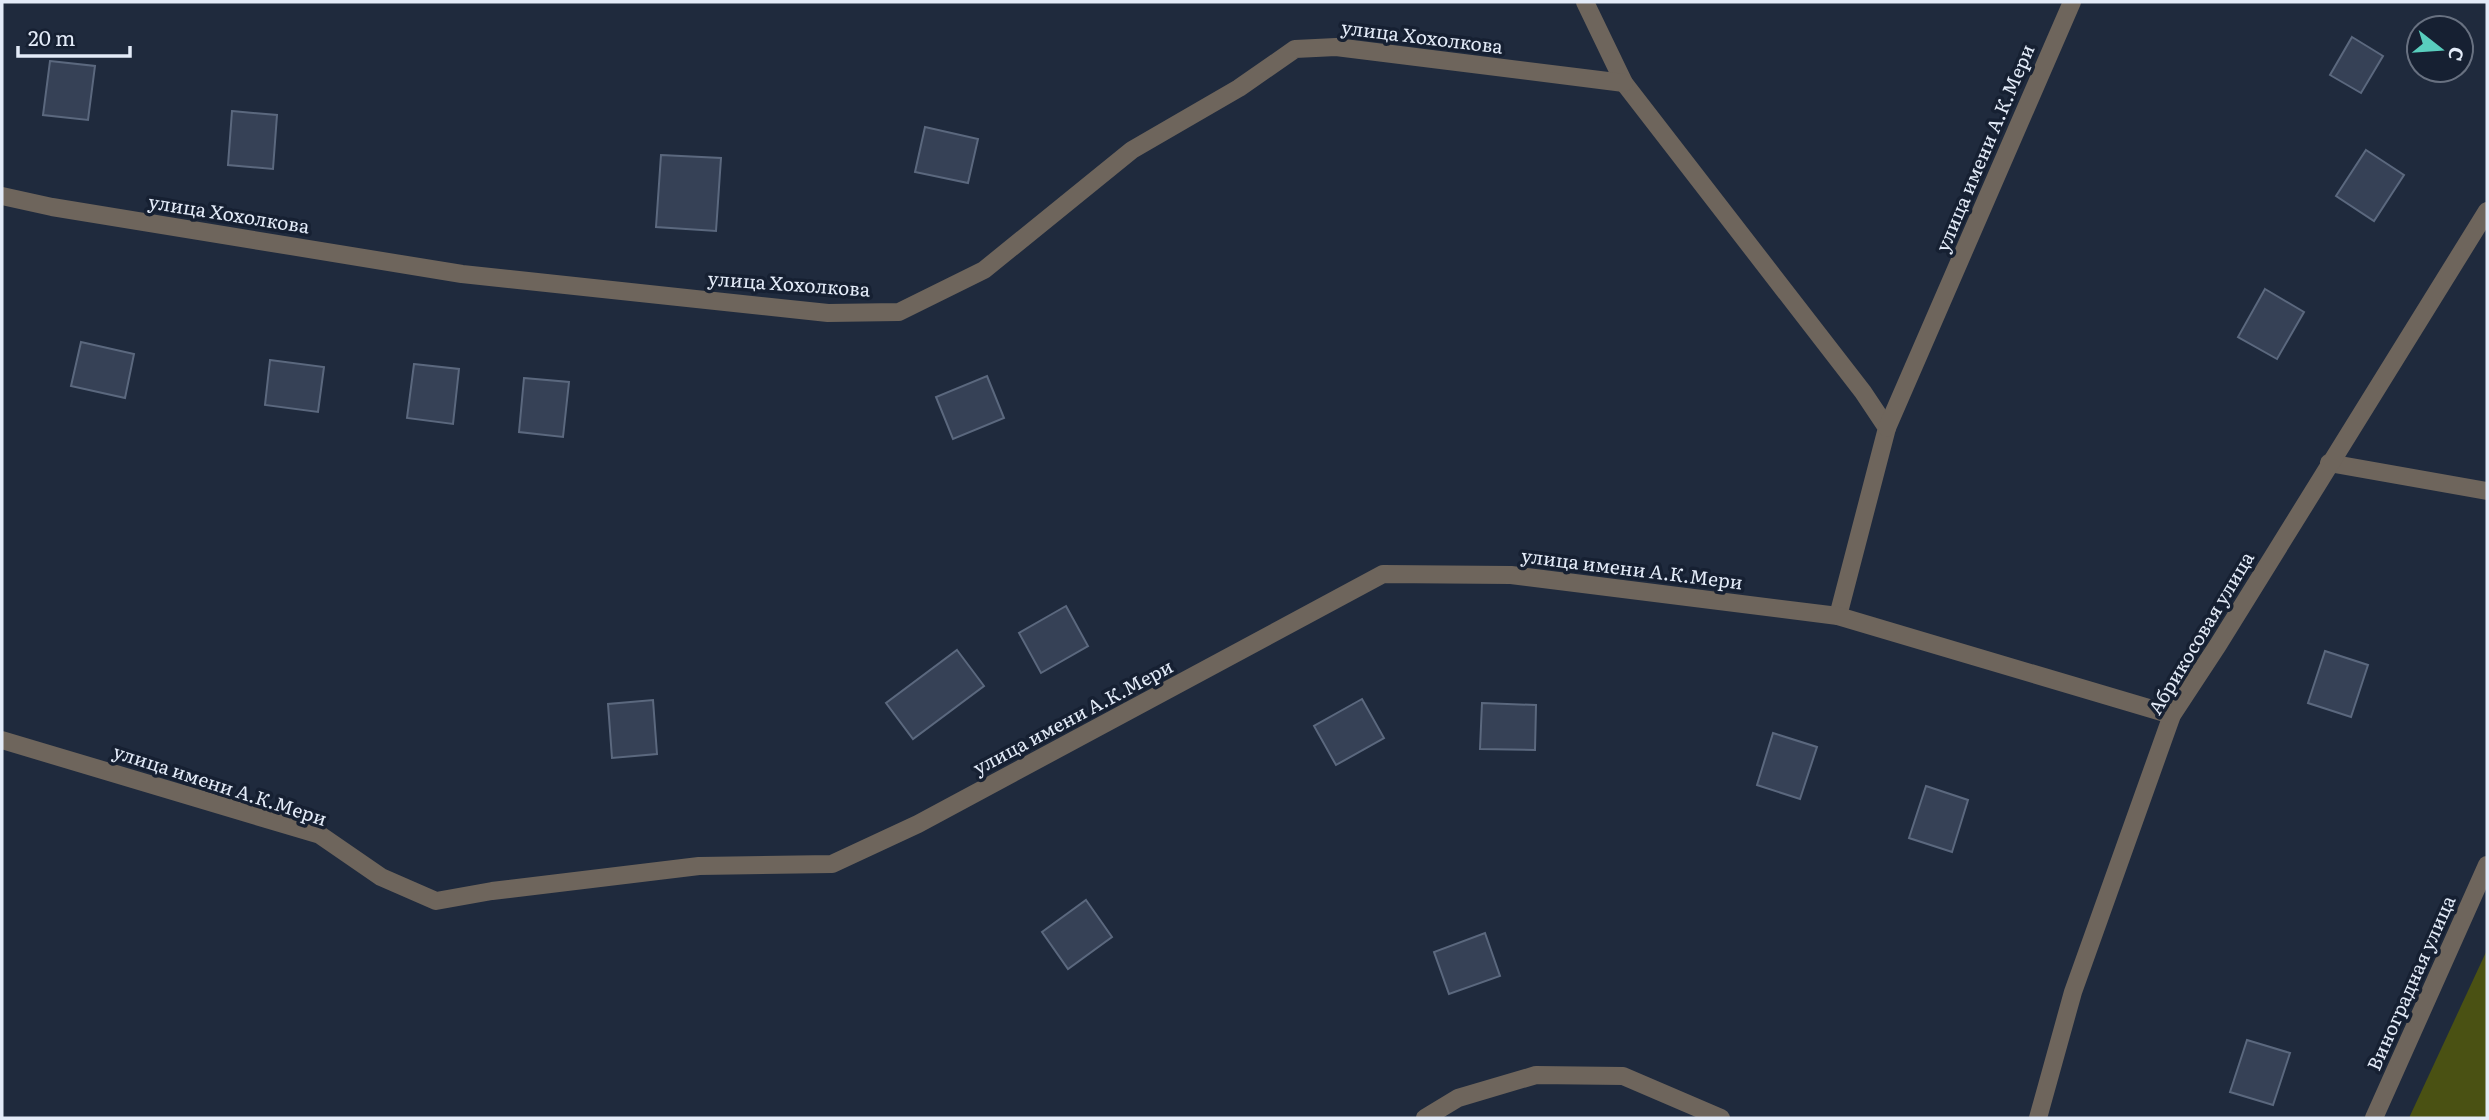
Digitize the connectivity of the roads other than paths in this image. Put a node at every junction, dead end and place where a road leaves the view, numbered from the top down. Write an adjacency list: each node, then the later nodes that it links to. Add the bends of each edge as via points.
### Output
1 (1585, 2): 3 (street)
2 (2072, 2): 6 (street, улица имени А.К.Мери)
3 (1623, 83): 4 (street, улица Хохолкова, via 1336,47 1295,49 1240,88 1132,150 984,270 900,312 828,313 462,274); 6 (street)
4 (2, 196)
5 (2487, 211): 7 (street, Абрикосовая улица)
6 (1887, 428): 9 (street, улица имени А.К.Мери)
7 (2329, 463): 8 (street); 10 (street, Абрикосовая улица)
8 (2487, 491)
9 (1838, 616): 10 (street, улица имени А.К.Мери); 11 (street, улица имени А.К.Мери, via 1511,575 1383,574 918,824 832,864 699,866 436,901 381,877 320,835)
10 (2172, 715): 15 (street, Абрикосовая улица, via 2073,992)
11 (2, 740)
12 (2487, 865): 16 (street, Виноградная улица)
13 (1425, 1118): 14 (street, via 1458,1098 1548,1075 1623,1076)
14 (1721, 1118)
15 (2038, 1118)
16 (2374, 1118)

